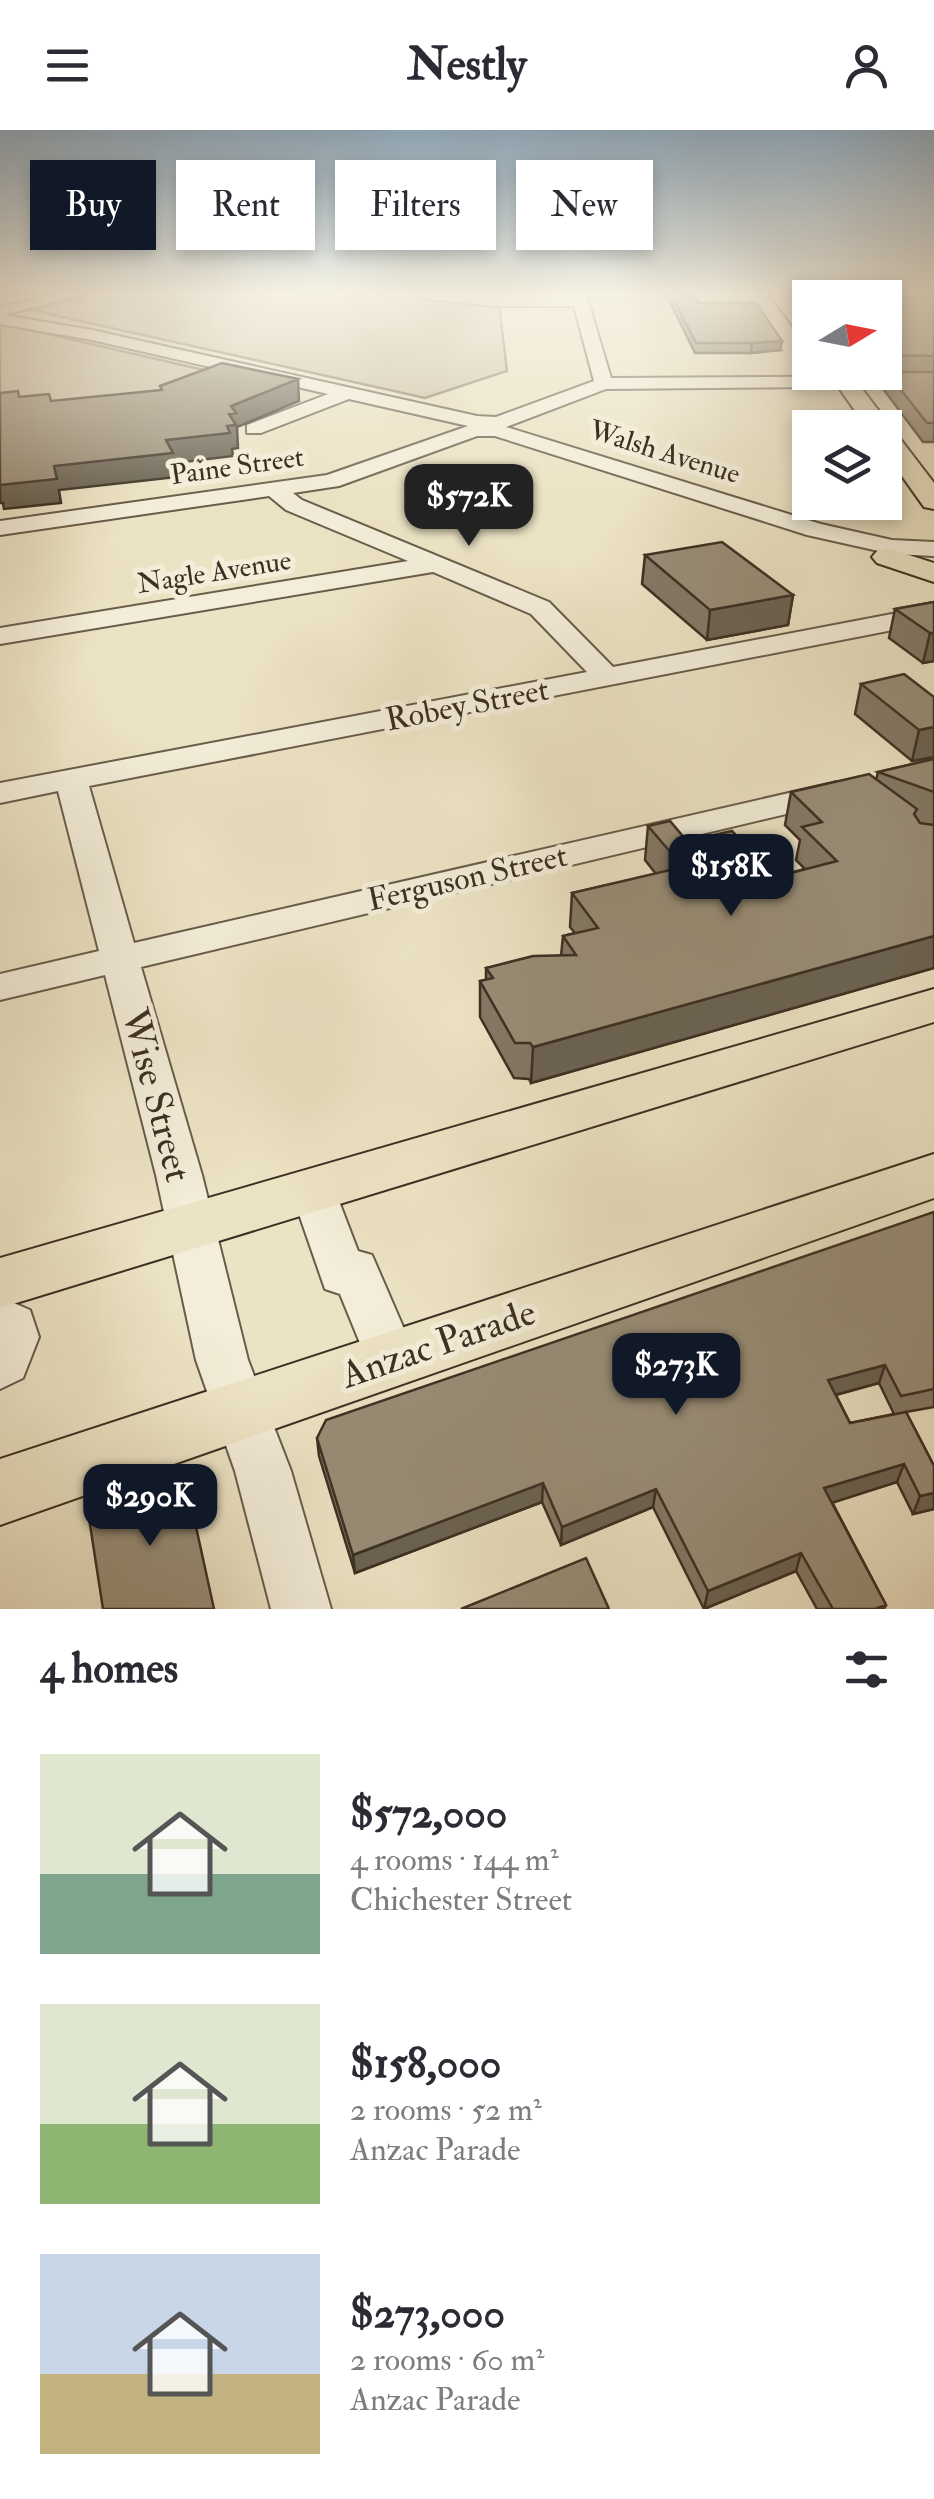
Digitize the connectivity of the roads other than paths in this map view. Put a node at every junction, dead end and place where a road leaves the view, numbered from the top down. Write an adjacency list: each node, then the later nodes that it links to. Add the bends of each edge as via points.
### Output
1 (212, 363): 7 (street, Walsh Avenue)
2 (598, 363): 6 (street)
3 (792, 378): 6 (street, Paine Street)
4 (902, 380): 5 (street, Paine Street)
5 (934, 381)
6 (604, 384): 8 (street, Paine Street)
7 (345, 394): 8 (street, Walsh Avenue); 9 (street)
8 (487, 426): 11 (street, Paine Street, via 331,481); 14 (street, Walsh Avenue)
9 (254, 429)
10 (902, 458): 12 (main road)
11 (274, 490): 13 (street, Paine Street); 18 (street, via 294,505)
12 (934, 501)
13 (0, 528)
14 (815, 530): 15 (street, Walsh Avenue, via 892,548); 16 (street, Walsh Avenue)
15 (934, 549)
16 (887, 557): 17 (street, Walsh Avenue); 19 (main road)
17 (934, 558)
18 (437, 564): 21 (street, Nagle Avenue); 22 (street, via 540,608)
19 (934, 573)
20 (934, 614): 22 (street, Robey Street)
21 (0, 636)
22 (607, 677): 23 (street, Robey Street)
23 (71, 780): 25 (street, Robey Street); 26 (street, Wise Street)
24 (877, 782): 26 (street, Ferguson Street)
25 (0, 793)
26 (121, 958): 27 (street, Ferguson Street); 31 (street, Wise Street)
27 (0, 986)
28 (934, 1005): 30 (main road)
29 (934, 1176): 34 (main road, Anzac Parade)
30 (313, 1188): 31 (main road); 34 (street)
31 (189, 1224): 32 (main road); 36 (street, Wise Street)
32 (0, 1283)
33 (0, 1319): 35 (street, via 14,1336)
34 (391, 1358): 36 (main road, Anzac Parade)
35 (0, 1366)
36 (240, 1410): 37 (main road, Anzac Parade); 38 (street, Wise Street)
37 (0, 1492)
38 (301, 1609)

